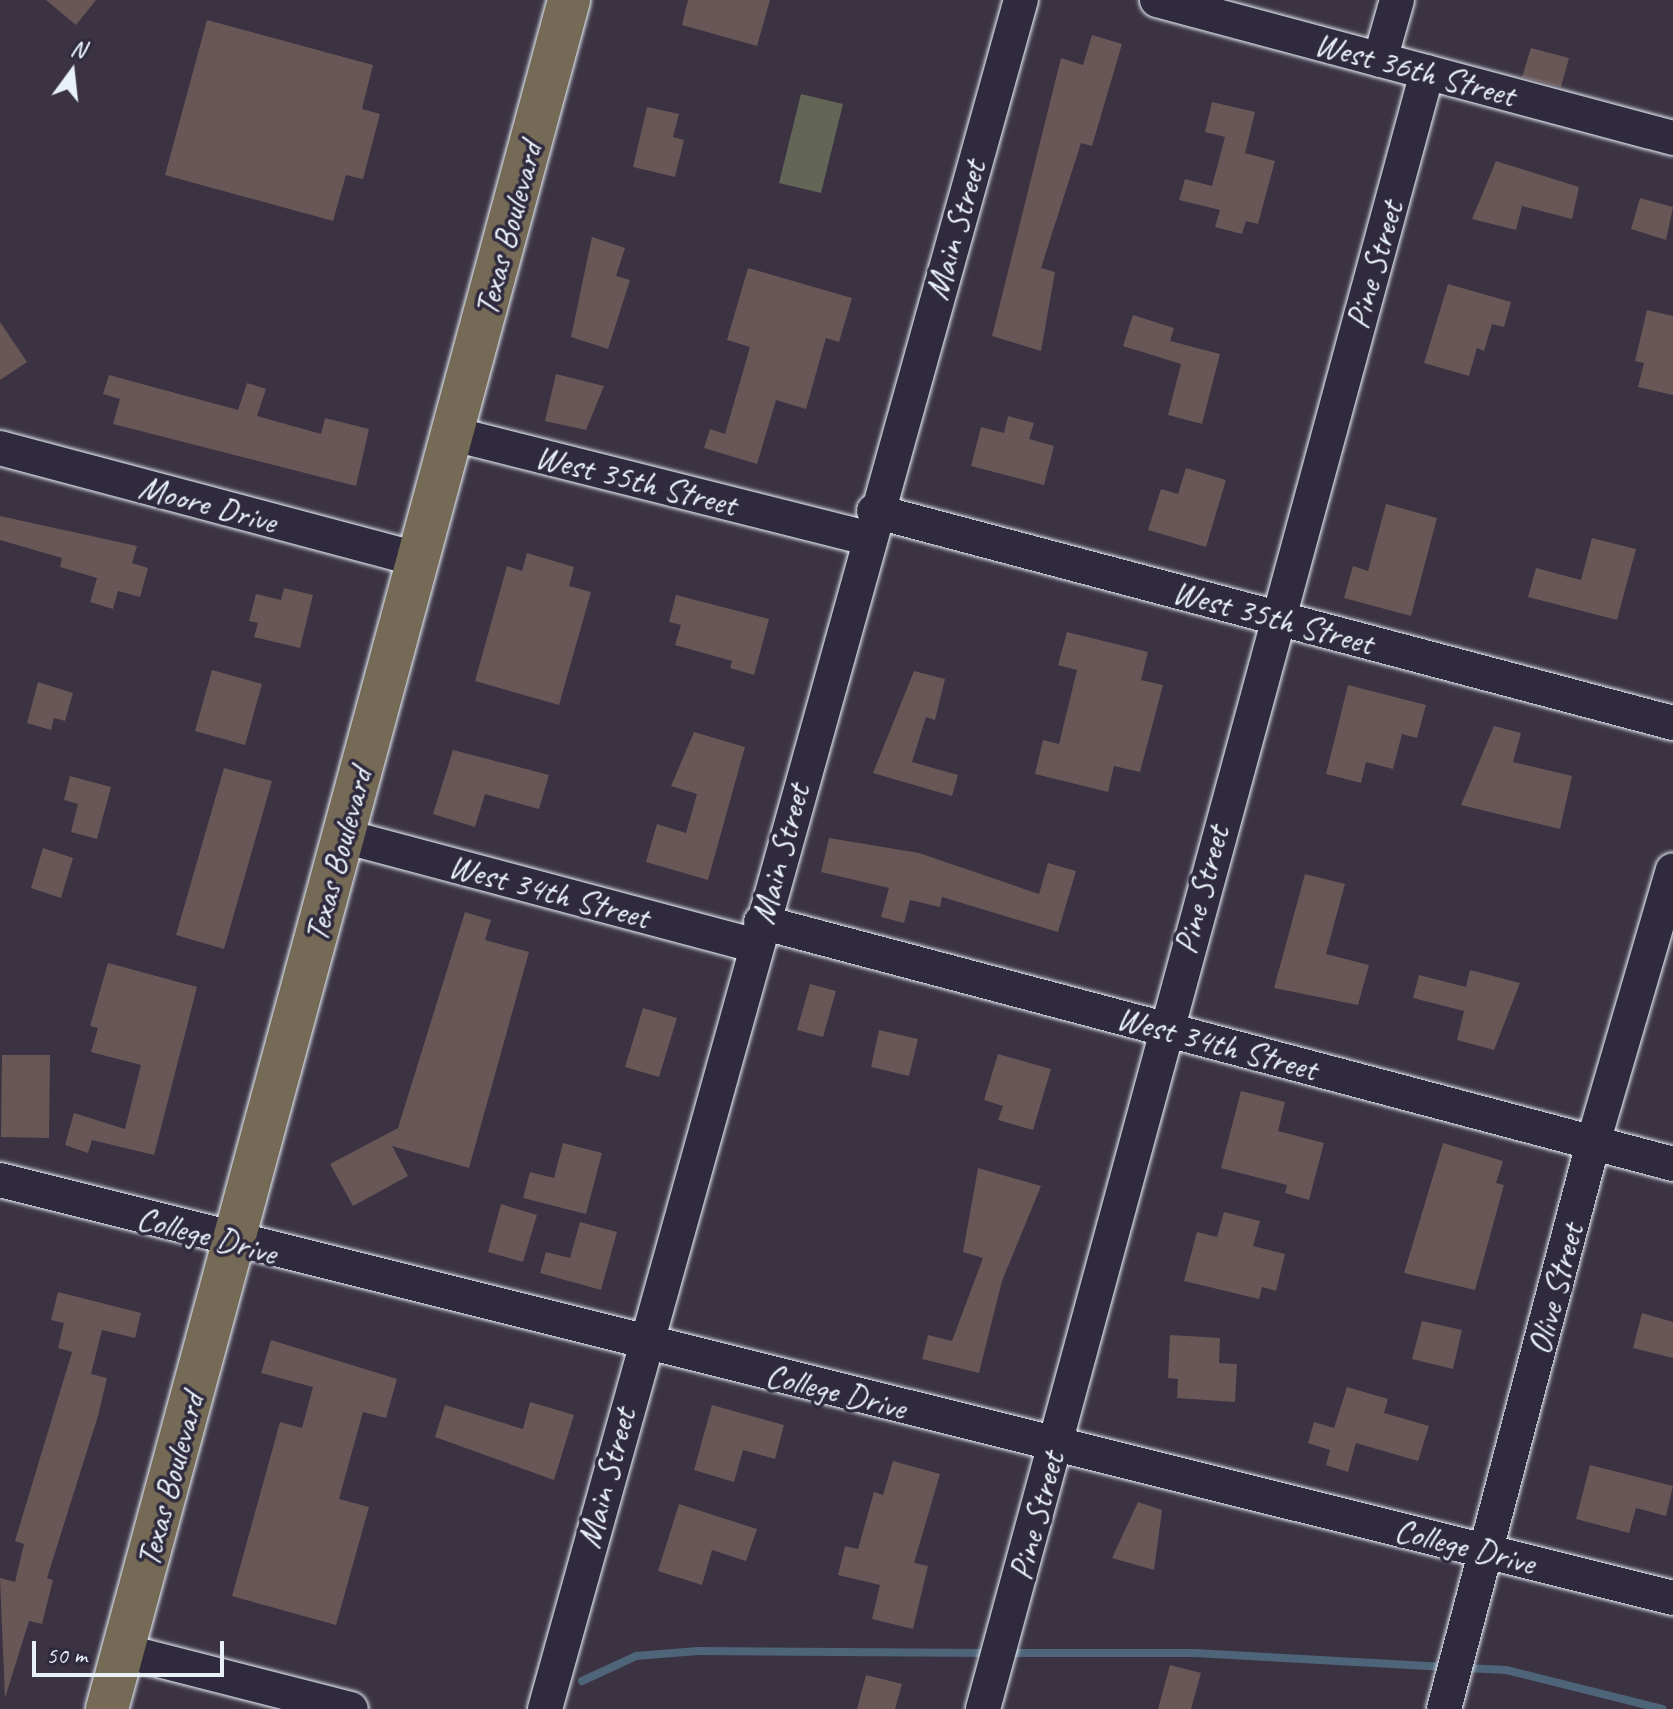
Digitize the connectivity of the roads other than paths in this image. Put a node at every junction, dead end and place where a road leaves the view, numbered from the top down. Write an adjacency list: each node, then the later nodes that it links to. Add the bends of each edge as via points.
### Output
1 (569, 0): 8 (main road, Texas Boulevard)
2 (1021, 0): 10 (street, Main Street)
3 (1157, 0): 5 (street, West 36th Street)
4 (1397, 0): 5 (street)
5 (1380, 60): 6 (street, West 36th Street)
6 (1427, 72): 7 (street, West 36th Street); 12 (street, Pine Street)
7 (1673, 138)
8 (453, 434): 10 (street, West 35th Street); 11 (main road, Texas Boulevard)
9 (0, 448): 11 (street, Moore Drive)
10 (870, 524): 12 (street, West 35th Street); 16 (street, Main Street)
11 (417, 559): 14 (main road, Texas Boulevard)
12 (1275, 618): 13 (street, West 35th Street); 17 (street, Pine Street)
13 (1673, 723)
14 (343, 836): 16 (street, West 34th Street); 21 (main road, Texas Boulevard)
15 (1673, 870): 18 (street, Olive Street)
16 (758, 934): 17 (street, West 34th Street); 22 (street, Main Street)
17 (1163, 1029): 18 (street, West 34th Street); 23 (street, Pine Street)
18 (1593, 1143): 19 (street, West 34th Street); 24 (street, Olive Street)
19 (1673, 1164)
20 (0, 1180): 21 (street, College Drive)
21 (234, 1244): 22 (street, College Drive); 26 (main road, Texas Boulevard)
22 (642, 1343): 23 (street, College Drive); 30 (street, Main Street)
23 (1055, 1446): 24 (street, College Drive); 31 (street, Pine Street)
24 (1487, 1550): 25 (street, College Drive); 27 (street, Olive Street)
25 (1673, 1598)
26 (123, 1651): 28 (main road, Texas Boulevard); 29 (street)
27 (1448, 1694)
28 (107, 1709)
29 (351, 1709)
30 (545, 1709)
31 (983, 1709)

